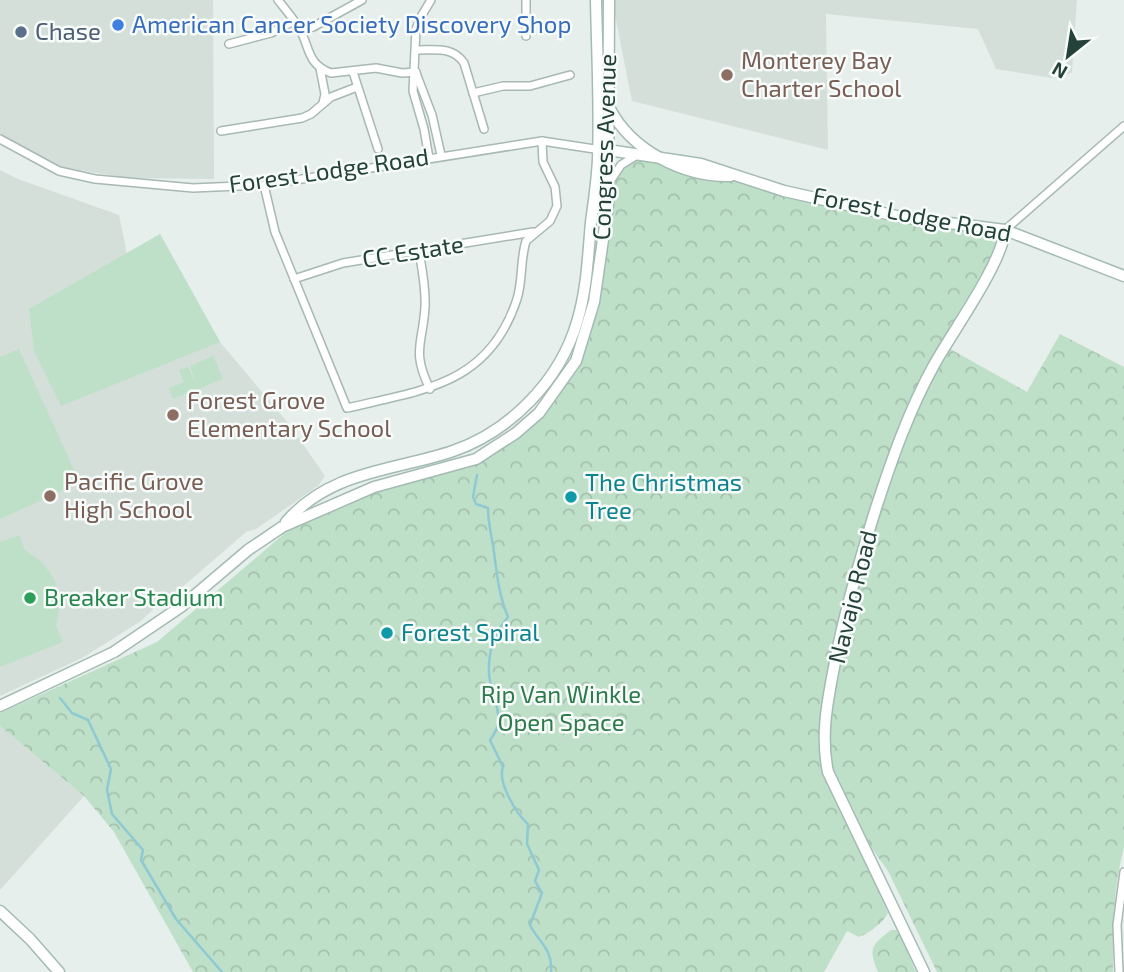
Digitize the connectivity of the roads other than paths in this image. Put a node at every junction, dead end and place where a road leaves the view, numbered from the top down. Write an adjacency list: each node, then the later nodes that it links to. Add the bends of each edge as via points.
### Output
1 (278, 0): 7 (street)
2 (362, 0): 8 (street)
3 (431, 0): 11 (street, via 418,22)
4 (526, 0): 9 (street)
5 (596, 0): 26 (street, Congress Avenue)
6 (609, 0): 19 (street, Congress Avenue)
7 (294, 21): 8 (street); 10 (street, via 271,33)
8 (300, 30): 12 (street, via 306,50)
9 (526, 36)
10 (229, 44)
11 (416, 50): 14 (street); 17 (street, via 455,53 464,63)
12 (320, 68): 13 (street, via 331,73); 18 (street)
13 (353, 72): 14 (street, via 376,68); 16 (street)
14 (416, 72): 27 (street); 29 (street, via 413,90)
15 (570, 75): 17 (street, via 530,86)
16 (357, 87): 18 (street); 25 (street)
17 (473, 93): 21 (street)
18 (323, 103): 22 (street, via 302,118)
19 (608, 106): 26 (street, Congress Avenue); 30 (street, via 630,135)
20 (1124, 126): 33 (street)
21 (484, 129)
22 (221, 131)
23 (0, 139): 31 (street, Forest Lodge Road, via 59,171 95,179 193,188)
24 (541, 141): 26 (street, Forest Lodge Road); 27 (street, Forest Lodge Road); 34 (street, via 557,206 550,221)
25 (378, 149)
26 (603, 150): 28 (street, Forest Lodge Road); 32 (street, Congress Avenue); 39 (street, Congress Avenue, via 577,322 555,372 537,394 478,440 354,476 315,497)
27 (441, 155): 29 (street, Forest Lodge Road)
28 (637, 155): 30 (street, Forest Lodge Road); 32 (street, via 614,172)
29 (429, 158): 31 (street, Forest Lodge Road)
30 (666, 159): 33 (street, Forest Lodge Road, via 901,216)
31 (264, 185): 37 (street, via 275,232)
32 (608, 191): 39 (street, Congress Avenue, via 594,302 583,343 576,361 539,413 476,459 374,487)
33 (1005, 230): 36 (street, Forest Lodge Road); 44 (street, Navajo Road, via 993,265 916,400 885,480 853,581 824,724 828,772)
34 (533, 232): 35 (street, CC Estate); 38 (street, via 523,250 517,297 498,339 464,371)
35 (419, 251): 37 (street, CC Estate, via 343,263); 38 (street, via 425,305 418,347)
36 (1124, 276)
37 (294, 279): 38 (street, via 347,408)
38 (430, 389)
39 (282, 527): 40 (street, Congress Avenue, via 182,606 114,652)
40 (0, 706)
41 (1124, 872): 45 (street, via 1117,925)
42 (0, 911): 43 (street)
43 (59, 972)
44 (924, 972)
45 (1119, 972)

